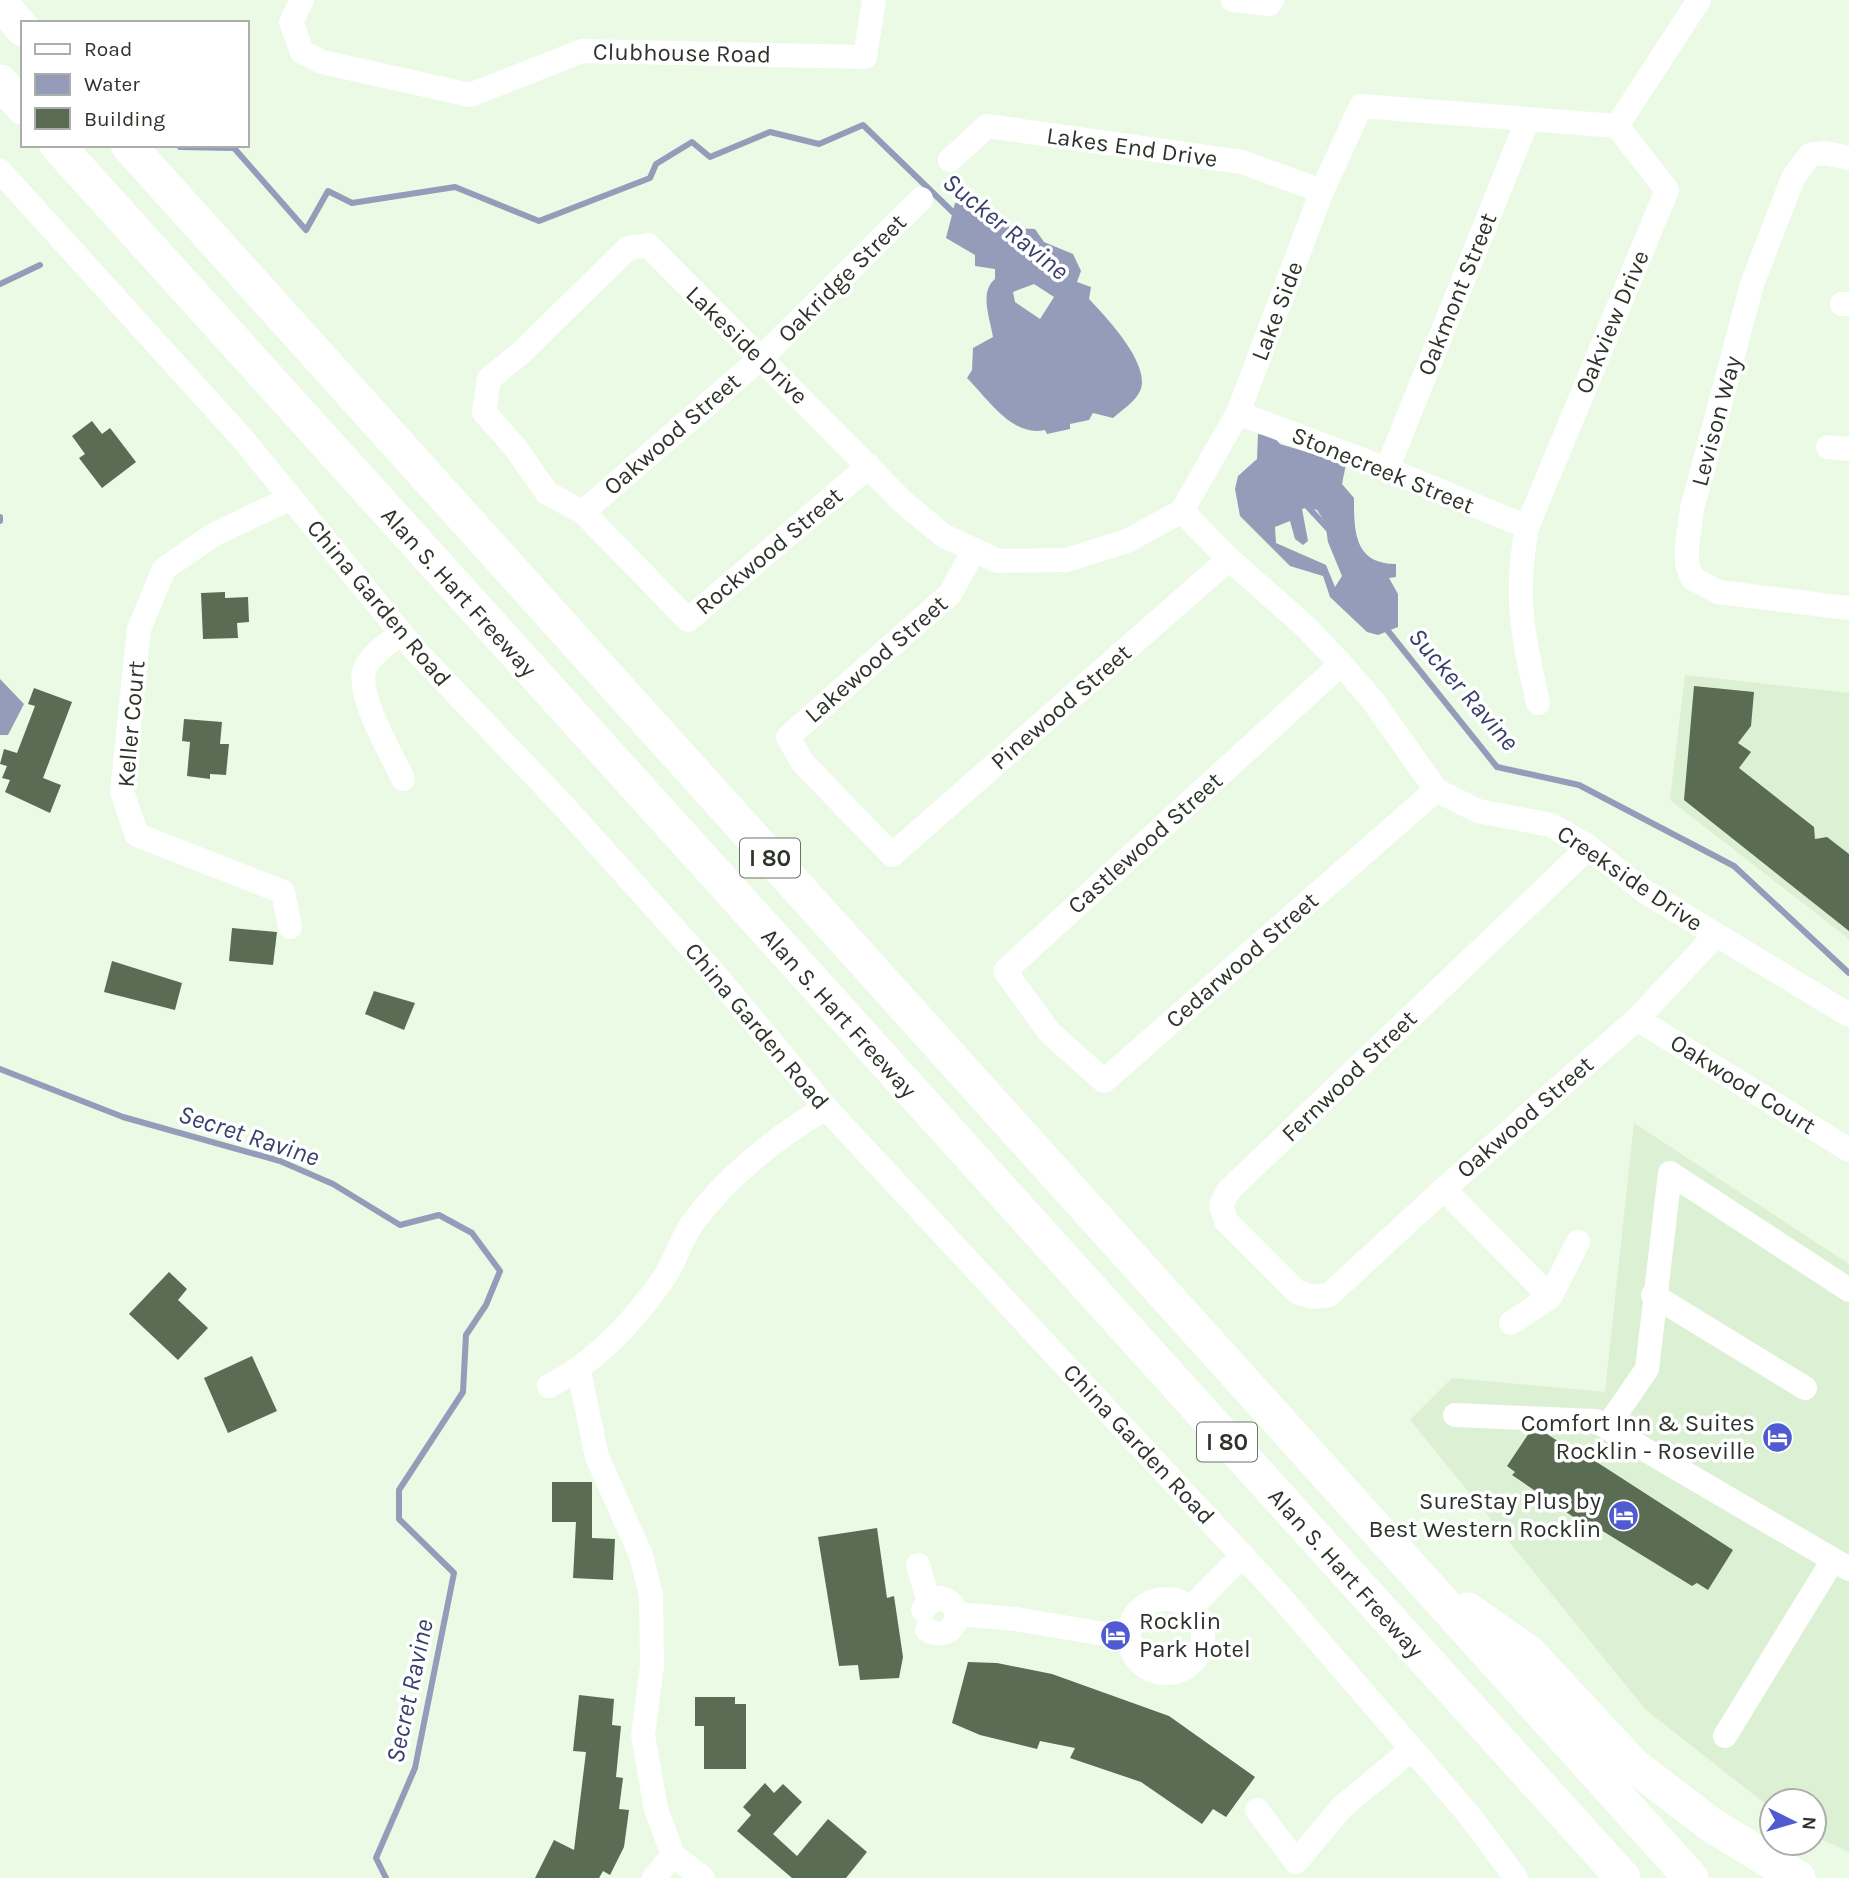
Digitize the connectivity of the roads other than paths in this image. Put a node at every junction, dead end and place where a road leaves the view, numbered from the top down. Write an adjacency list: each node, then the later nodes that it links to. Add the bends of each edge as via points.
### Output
1 (302, 0): 2 (street, Clubhouse Road, via 291,22 302,52 322,62 470,95 582,51 865,57)
2 (874, 0)
3 (1233, 0): 4 (street, via 1269,4)
4 (1272, 0)
5 (1699, 0): 11 (street)
6 (0, 3): 7 (highway)
7 (21, 27)
8 (0, 82): 9 (highway)
9 (21, 105)
10 (1528, 119): 11 (street); 17 (street, Lake Side, via 1361,106); 22 (street, Oakmont Street)
11 (1617, 126): 26 (street, Oakview Drive, via 1667,190)
12 (59, 147): 62 (highway, Alan S. Hart Freeway / I 80)
13 (130, 147): 59 (highway, Alan S. Hart Freeway / I 80)
14 (1849, 158): 29 (street, Levison Way, via 1810,155 1779,210 1752,284 1727,375 1692,509 1686,564 1692,578 1718,592)
15 (950, 159): 17 (street, Lakes End Drive, via 987,126 1242,162)
16 (0, 171): 23 (street, China Garden Road)
17 (1322, 191): 20 (street, Lake Side)
18 (921, 199): 19 (street, Oakridge Street)
19 (762, 357): 21 (street, Lakeside Drive); 25 (street, Oakwood Street); 25 (street, Lakeside Drive, via 648,245 628,248 489,379 484,412 547,493)
20 (1238, 413): 22 (street, Stonecreek Street); 24 (street, Lake Side)
21 (869, 466): 25 (street, Rockwood Street, via 688,620); 27 (street, Lakeside Drive, via 944,536)
22 (1387, 469): 26 (street, Stonecreek Street)
23 (291, 498): 30 (street, China Garden Road); 37 (street, Keller Court, via 213,535 164,569 139,629 122,792 137,835 283,892)
24 (1182, 511): 27 (street, Lakeside Drive, via 1127,541 1066,561 998,561); 28 (street, Creekside Drive)
25 (583, 512)
26 (1527, 527): 32 (street, via 1519,571 1520,617)
27 (974, 550): 36 (street, Lakewood Street, via 950,594 788,737 803,763)
28 (1229, 559): 31 (street, Creekside Drive); 36 (street, Pinewood Street)
29 (1849, 608)
30 (401, 634): 33 (street, via 378,651 364,671 363,693); 42 (street, China Garden Road, via 651,904)
31 (1341, 664): 34 (street, Creekside Drive); 41 (street, Castlewood Street, via 1005,971)
32 (1538, 703)
33 (403, 779)
34 (1436, 790): 35 (street, Creekside Drive, via 1478,811 1551,825); 41 (street, Cedarwood Street, via 1104,1081)
35 (1589, 847): 38 (street, Creekside Drive, via 1644,891); 47 (street, Fernwood Street, via 1229,1190 1221,1205 1226,1221 1297,1292)
36 (892, 855)
37 (290, 927)
38 (1716, 935): 39 (street, Creekside Drive); 40 (street, Oakwood Street)
39 (1849, 1015)
40 (1637, 1019): 43 (street, Oakwood Court); 44 (street, Oakwood Street)
41 (1049, 1032)
42 (826, 1108): 51 (street, via 797,1125 726,1184 692,1223 665,1276 628,1323); 56 (street, China Garden Road)
43 (1849, 1150)
44 (1444, 1189): 47 (street, Oakwood Street); 49 (street)
45 (1578, 1242): 49 (street)
46 (1849, 1290): 48 (street, via 1670,1173)
47 (1329, 1295)
48 (1653, 1296): 53 (street); 55 (street, via 1647,1369)
49 (1550, 1297): 50 (street)
50 (1511, 1323)
51 (579, 1371): 52 (street); 66 (street, via 597,1457 641,1555 651,1595 652,1666 643,1735 656,1809)
52 (549, 1386)
53 (1804, 1388)
54 (1455, 1416): 55 (street, via 1596,1421)
55 (1607, 1427): 58 (street)
56 (1243, 1556): 60 (street); 64 (street, China Garden Road)
57 (918, 1565): 61 (street, via 926,1614 936,1634 947,1633 957,1614)
58 (1841, 1565): 63 (street)
59 (1413, 1571): 72 (highway, Alan S. Hart Freeway / I 80); 73 (highway, via 1529,1653 1632,1764 1710,1824)
60 (1191, 1608): 61 (street, via 1179,1600 1150,1602 1130,1623); 61 (street, via 1200,1620 1203,1642 1194,1661 1182,1670 1154,1672 1132,1653)
61 (1128, 1638)
62 (1435, 1672): 70 (highway); 71 (highway, Alan S. Hart Freeway / I 80)
63 (1725, 1735)
64 (1412, 1749): 65 (street, via 1342,1807 1296,1862); 69 (street, China Garden Road)
65 (1257, 1810)
66 (673, 1855): 67 (street); 68 (street)
67 (654, 1878)
68 (703, 1878)
69 (1516, 1878)
70 (1590, 1878)
71 (1623, 1878)
72 (1691, 1878)
73 (1798, 1878)

